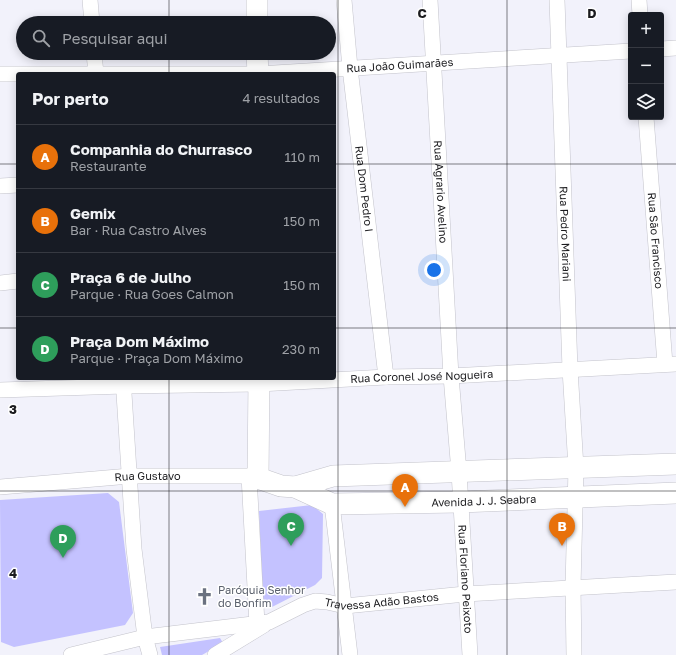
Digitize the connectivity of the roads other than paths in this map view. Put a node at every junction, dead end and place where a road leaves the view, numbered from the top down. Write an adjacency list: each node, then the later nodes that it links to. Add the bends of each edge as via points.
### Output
1 (90, 0): 8 (street)
2 (257, 0): 9 (street)
3 (344, 0): 17 (street, Rua Dom Pedro I)
4 (430, 0): 16 (street, Rua Agrario Avelino)
5 (557, 0): 13 (street, Rua Pedro Mariani)
6 (639, 0): 7 (street)
7 (640, 12)
8 (91, 16)
9 (257, 16)
10 (676, 48): 11 (street)
11 (664, 49)
12 (628, 51): 13 (street, Rua João Guimarães)
13 (558, 56): 16 (street, Rua João Guimarães); 29 (street, Rua Pedro Mariani)
14 (95, 60): 18 (street)
15 (258, 60): 19 (street)
16 (434, 64): 17 (street, Rua João Guimarães); 30 (street, Rua Agrario Avelino)
17 (350, 68): 20 (street, Rua João Guimarães); 31 (street, Rua Dom Pedro I)
18 (96, 72)
19 (258, 72)
20 (289, 72)
21 (0, 74): 22 (street, Rua João Guimarães)
22 (16, 74)
23 (646, 120): 28 (street, Rua São Francisco)
24 (16, 185): 25 (street)
25 (0, 186)
26 (16, 281): 27 (street)
27 (0, 283)
28 (671, 364): 29 (street, Rua Coronel José Nogueira)
29 (570, 369): 30 (street, Rua Coronel José Nogueira); 38 (street, Rua Pedro Mariani)
30 (451, 376): 31 (street, Rua Coronel José Nogueira); 39 (street, Rua Agrario Avelino)
31 (386, 377): 32 (street, Rua Coronel José Nogueira)
32 (336, 379)
33 (291, 380): 34 (street, Rua Coronel José Nogueira)
34 (259, 381): 35 (street, Rua Coronel José Nogueira); 41 (street)
35 (123, 382): 36 (street, Rua Coronel José Nogueira); 40 (street)
36 (0, 390)
37 (676, 464): 38 (street)
38 (576, 468): 39 (street); 45 (street, Rua Pedro Mariani)
39 (459, 472): 43 (street, via 333,476); 46 (street, Rua Agrario Avelino)
40 (130, 476): 41 (street, Rua Gustavo); 42 (street, Rua Gustavo); 53 (street, via 134,549)
41 (253, 477): 43 (street, Rua Gustavo, via 280,486); 52 (street)
42 (0, 487)
43 (295, 487): 47 (street, Avenida J. J. Seabra)
44 (676, 493): 45 (street, Avenida J. J. Seabra)
45 (575, 497): 46 (street, Avenida J. J. Seabra); 49 (street, Rua Pedro Mariani)
46 (460, 502): 47 (street, Avenida J. J. Seabra); 50 (street, Rua Floriano Peixoto)
47 (332, 504): 51 (street)
48 (676, 582): 49 (street, Travessa Adão Bastos)
49 (573, 587): 50 (street, Travessa Adão Bastos); 59 (street, Rua Pedro Mariani)
50 (465, 594): 51 (street, Travessa Adão Bastos); 58 (street, Rua Floriano Peixoto)
51 (345, 606): 52 (street, Travessa Adão Bastos, via 315,601); 57 (street)
52 (263, 623): 53 (street, Travessa Adão Bastos); 56 (street)
53 (145, 637): 54 (street, Travessa Adão Bastos); 55 (street)
54 (76, 654)
55 (150, 655)
56 (215, 655)
57 (350, 655)
58 (470, 655)
59 (574, 655)

